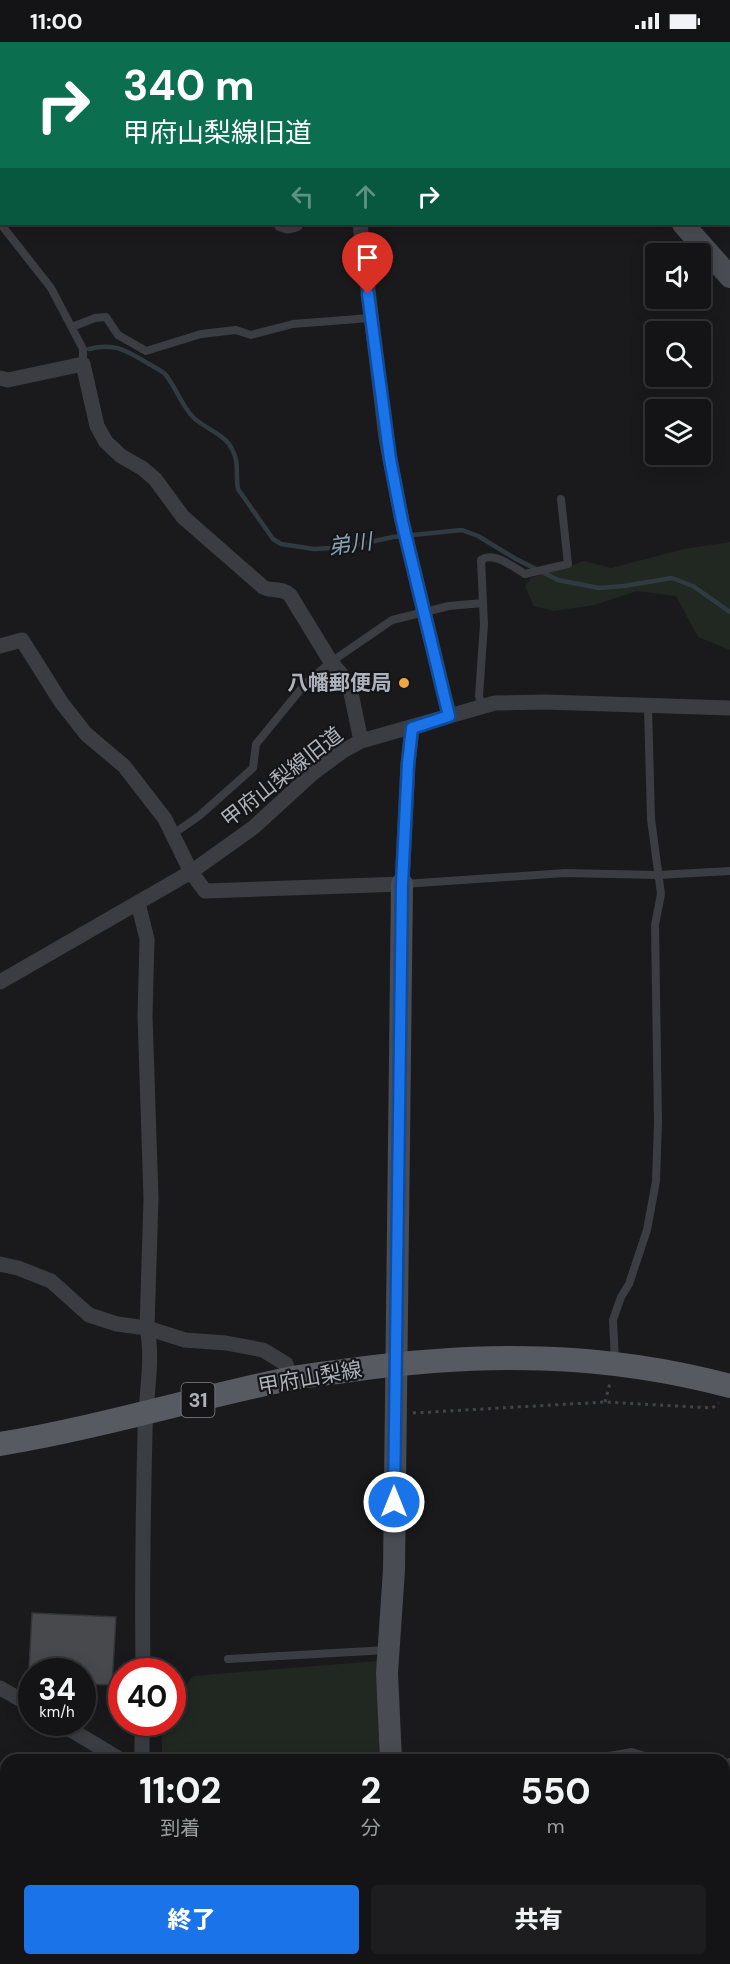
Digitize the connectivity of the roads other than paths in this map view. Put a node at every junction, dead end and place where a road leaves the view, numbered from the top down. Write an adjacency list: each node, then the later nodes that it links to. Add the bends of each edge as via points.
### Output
1 (2, 225): 6 (lane, via 51,288)
2 (360, 225): 5 (street)
3 (684, 225): 4 (street)
4 (730, 278)
5 (370, 318): 6 (lane, via 293,324 251,335 236,330 201,334 146,351 118,335 106,317); 11 (street, via 386,438)
6 (72, 327): 7 (lane, via 83,349)
7 (83, 364): 8 (street, via 8,380); 13 (street, via 97,426 106,442 155,479 183,517 262,587 290,594)
8 (0, 378)
9 (561, 499): 10 (lane, via 568,564 525,574 494,556 485,557 481,560)
10 (483, 603): 11 (lane); 15 (lane, via 479,696)
11 (424, 611): 13 (lane, via 392,620); 17 (street)
12 (0, 646): 20 (street, via 22,640 61,702 86,734 123,766)
13 (331, 662): 19 (street, via 351,693); 20 (lane, via 306,683 256,744 253,768)
14 (648, 706): 15 (street, 甲府山梨線旧道, via 545,702); 16 (street, 甲府山梨線旧道); 23 (lane, via 651,819)
15 (482, 707): 17 (street, 甲府山梨線旧道)
16 (730, 708)
17 (449, 716): 18 (street, 甲府山梨線旧道)
18 (412, 728): 19 (street, 甲府山梨線旧道); 24 (street)
19 (361, 741): 22 (street, 甲府山梨線旧道, via 343,751 254,826)
20 (173, 834): 22 (street)
21 (730, 871): 23 (lane)
22 (191, 872): 24 (street, via 205,891); 25 (street, 甲府山梨線旧道)
23 (658, 875): 24 (lane, via 565,873); 29 (lane, via 661,894 655,925 656,1181 647,1230 613,1320)
24 (402, 884): 30 (street)
25 (138, 903): 26 (street, 甲府山梨線旧道); 28 (street, via 147,939 145,1016 151,1198)
26 (0, 982)
27 (0, 1264): 28 (street, via 51,1281 89,1315)
28 (147, 1328): 31 (street, via 185,1340 263,1350 286,1364); 33 (street, via 150,1345)
29 (615, 1362): 30 (main road, 甲府山梨線 / 31, via 507,1357); 32 (main road, 甲府山梨線 / 31, via 687,1374)
30 (397, 1364): 31 (main road, 甲府山梨線 / 31); 35 (street)
31 (290, 1379): 33 (main road, 甲府山梨線 / 31)
32 (726, 1394)
33 (145, 1413): 34 (main road, 甲府山梨線 / 31); 36 (street)
34 (0, 1444)
35 (389, 1650): 37 (lane); 44 (street)
36 (142, 1658)
37 (228, 1659)
38 (0, 1688): 39 (street)
39 (18, 1698)
40 (82, 1736): 42 (street)
41 (142, 1736): 43 (street)
42 (112, 1754)
43 (142, 1754)
44 (391, 1754)
45 (620, 1754): 46 (lane)
46 (638, 1754)

